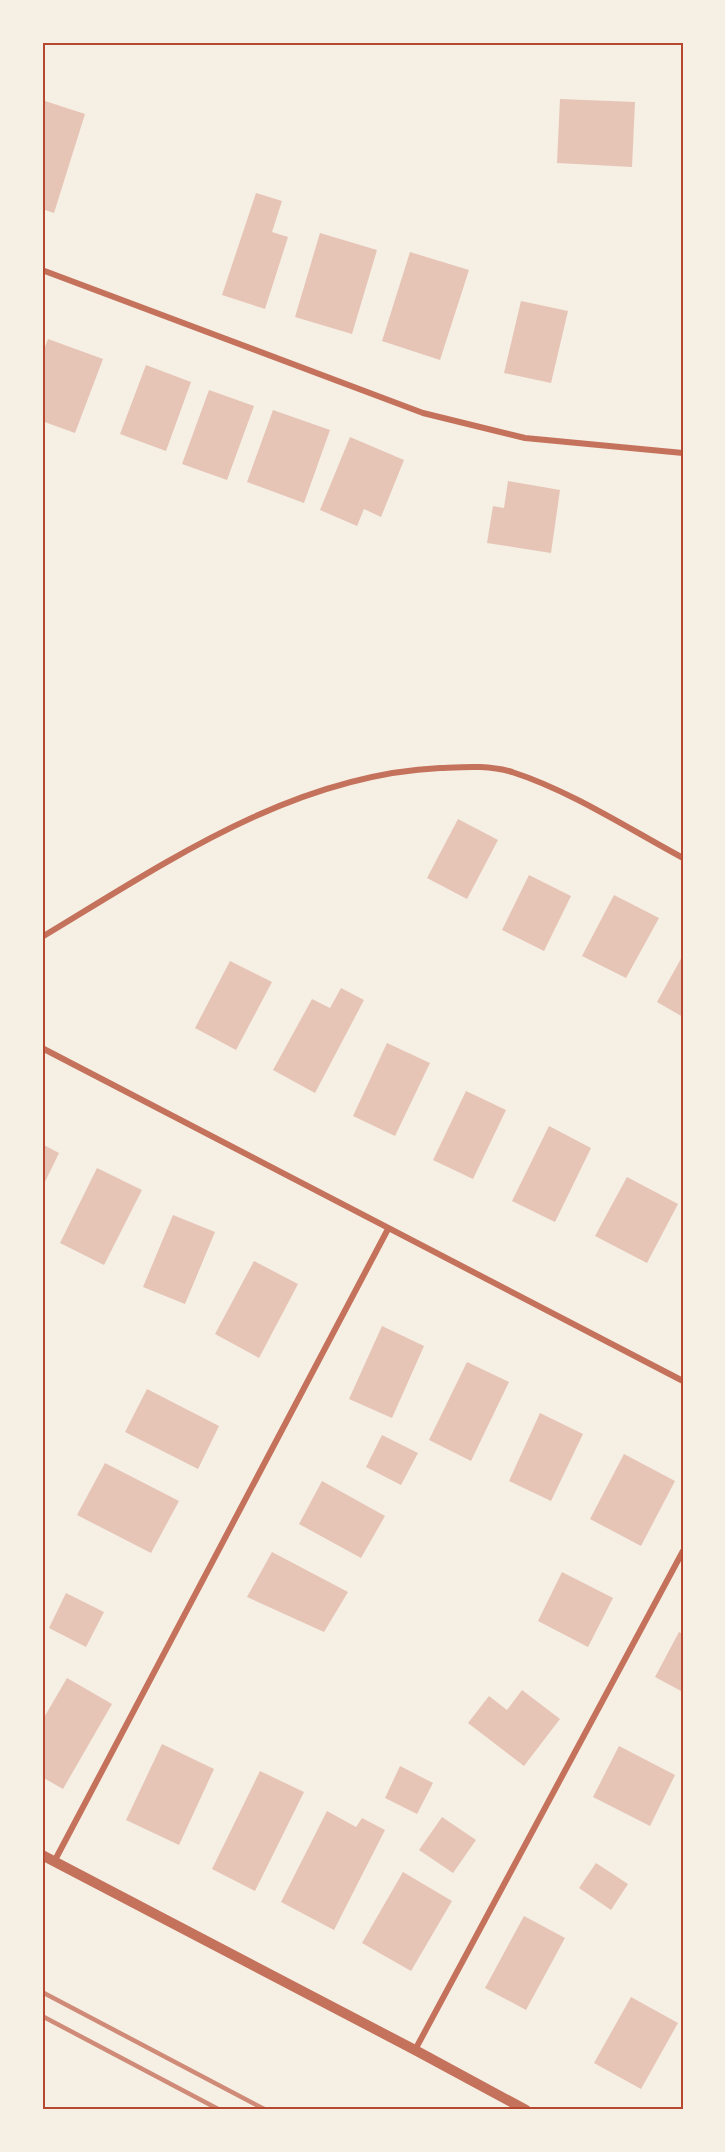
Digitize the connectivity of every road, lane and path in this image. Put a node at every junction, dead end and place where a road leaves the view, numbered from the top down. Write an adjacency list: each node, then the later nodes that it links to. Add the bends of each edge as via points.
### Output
1 (42, 270): 2 (street, via 423,413 525,438)
2 (683, 453)
3 (683, 858): 4 (street, via 566,795 513,772 485,766 412,769 331,787 249,818 189,848)
4 (42, 937)
5 (42, 1048): 6 (street)
6 (388, 1229): 7 (street); 10 (street)
7 (683, 1381)
8 (683, 1551): 11 (street)
9 (42, 1855): 10 (street)
10 (54, 1862): 11 (street)
11 (415, 2050): 12 (street)
12 (526, 2110)

